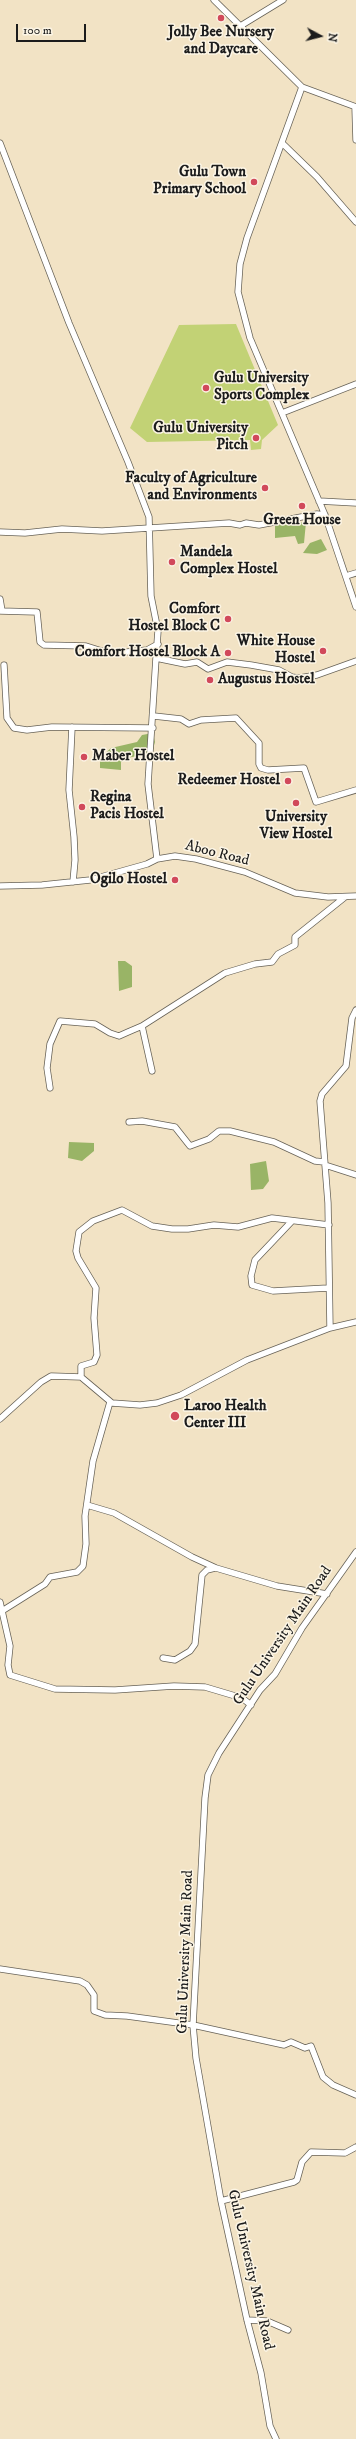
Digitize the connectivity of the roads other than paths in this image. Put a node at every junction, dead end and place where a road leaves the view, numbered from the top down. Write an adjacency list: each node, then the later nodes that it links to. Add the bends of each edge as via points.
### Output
1 (214, 0): 3 (street)
2 (282, 0): 3 (street)
3 (242, 25): 4 (street)
4 (302, 86): 5 (street); 8 (street)
5 (356, 107): 6 (street)
6 (356, 140)
7 (0, 143): 15 (street, via 69,323 128,462)
8 (282, 143): 9 (street); 11 (street, via 247,238 237,284 250,338)
9 (356, 222)
10 (356, 384): 11 (street)
11 (282, 413): 12 (street)
12 (319, 502): 13 (street); 14 (street)
13 (356, 503)
14 (325, 515): 15 (street, via 317,514 259,524); 18 (street)
15 (151, 527): 16 (street, via 102,531 62,529 25,533); 22 (street, via 151,596)
16 (0, 532)
17 (356, 573): 18 (street)
18 (346, 576): 20 (street)
19 (0, 599): 21 (street)
20 (356, 608)
21 (1, 611): 22 (street, via 37,612 40,642 44,645 86,646 117,653 147,650)
22 (158, 644): 23 (street)
23 (156, 658): 24 (street, via 185,664 197,662 208,669 227,662 251,665 279,670 299,678 317,675); 26 (street)
24 (356, 661)
25 (4, 665): 27 (street, via 7,718 10,725 20,730)
26 (154, 716): 28 (street); 29 (street, via 180,719 189,724 201,720 236,718 259,743 259,764 262,768 304,768 316,802)
27 (72, 727): 28 (street); 31 (street, via 69,790 74,837)
28 (153, 728): 30 (street, via 148,784)
29 (356, 790)
30 (157, 859): 31 (street, Aboo Road, via 147,864); 34 (street, Aboo Road, via 175,856 196,859 245,872 295,893)
31 (73, 882): 32 (street, Aboo Road)
32 (0, 886)
33 (356, 896): 34 (street, Aboo Road)
34 (345, 897): 36 (street, via 295,937 295,944 278,954 272,962 225,973)
35 (356, 1010): 40 (street, via 352,1018 346,1066 320,1097)
36 (142, 1026): 37 (street); 38 (street, via 119,1036 95,1024 60,1021 50,1044 47,1073)
37 (152, 1071)
38 (50, 1088)
39 (129, 1122): 40 (street, via 142,1121 175,1127 190,1146 209,1139 219,1130 274,1142)
40 (325, 1163): 41 (street); 43 (street)
41 (356, 1175)
42 (292, 1221): 43 (street); 44 (street, via 255,1260 251,1276 252,1285 273,1291); 47 (street, via 272,1218 238,1226 214,1225 172,1229 152,1226 122,1210 93,1221 81,1229 77,1236 76,1255 96,1288 97,1355 94,1362 81,1366)
43 (329, 1225): 44 (street)
44 (328, 1288): 46 (street)
45 (356, 1322): 46 (street)
46 (330, 1328): 48 (street, via 247,1360 181,1395 157,1403 140,1405)
47 (81, 1377): 48 (street); 49 (street, via 58,1376 45,1379)
48 (110, 1402): 50 (street, via 94,1461)
49 (0, 1419)
50 (87, 1505): 52 (street, via 114,1514); 55 (street, via 86,1544 82,1568 77,1572 50,1577 45,1584)
51 (356, 1552): 53 (street, Gulu University Main Road)
52 (216, 1568): 53 (street, via 277,1586); 56 (street, via 207,1570 202,1575 195,1644 190,1651 175,1660)
53 (327, 1594): 57 (street, Gulu University Main Road, via 275,1674 260,1690)
54 (0, 1602): 55 (street)
55 (2, 1611): 57 (street, via 10,1646 10,1675 55,1689 205,1687 242,1698)
56 (163, 1658)
57 (251, 1705): 59 (street, Gulu University Main Road, via 215,1759 206,1784)
58 (0, 1969): 59 (street, via 80,1982 91,1990 94,1995 94,2011 100,2014)
59 (192, 2025): 60 (street, via 284,2045 290,2042 305,2048 311,2046 323,2077 333,2085); 62 (street, Gulu University Main Road)
60 (356, 2094)
61 (356, 2147): 62 (street, via 345,2153 311,2152 302,2162 297,2180 294,2182)
62 (221, 2201): 63 (street, Gulu University Main Road)
63 (247, 2320): 64 (street, via 267,2321); 65 (street, Gulu University Main Road, via 261,2373 270,2426)
64 (288, 2330)
65 (276, 2439)

